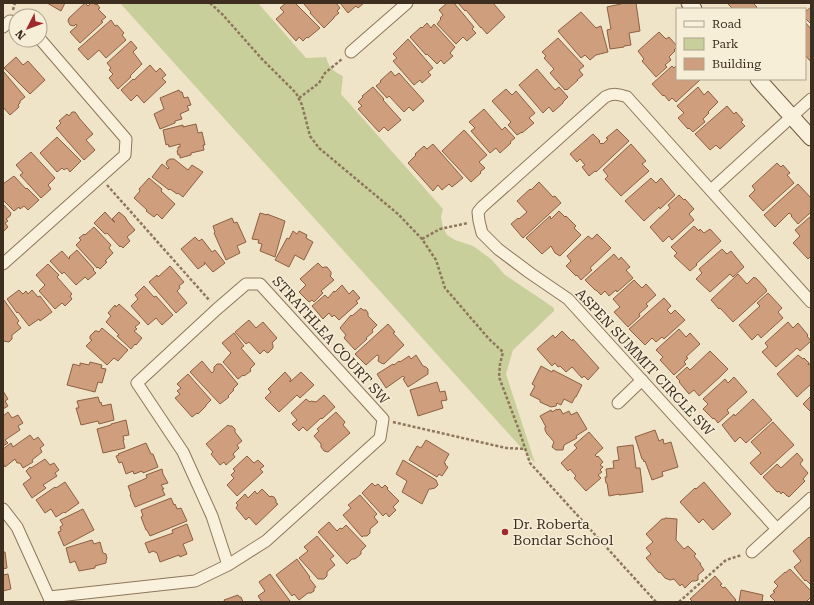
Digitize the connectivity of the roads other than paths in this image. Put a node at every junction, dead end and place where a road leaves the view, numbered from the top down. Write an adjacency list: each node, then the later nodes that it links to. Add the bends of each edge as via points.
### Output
1 (407, 3): 3 (street)
2 (48, 48): 9 (street, via 126,139 125,155)
3 (351, 52)
4 (759, 80): 6 (street)
5 (811, 99): 6 (street)
6 (792, 116): 7 (street); 8 (street)
7 (811, 138)
8 (711, 190): 10 (street); 11 (street, ASPEN SUMMIT CIRCLE SW, via 626,97 611,94 478,212 482,232 498,249 568,299)
9 (3, 264)
10 (811, 302)
11 (642, 380): 12 (street); 15 (street, ASPEN SUMMIT CIRCLE SW)
12 (618, 403)
13 (811, 498): 15 (street)
14 (3, 509): 18 (street, via 17,527)
15 (777, 529): 16 (street)
16 (752, 552)
17 (228, 565): 17 (street, STRATHLEA COURT SW, via 266,541 380,438 383,419 260,284 246,284 137,383 183,452 212,516); 18 (street, STRATHLEA COURT SW, via 195,580)
18 (49, 600)

